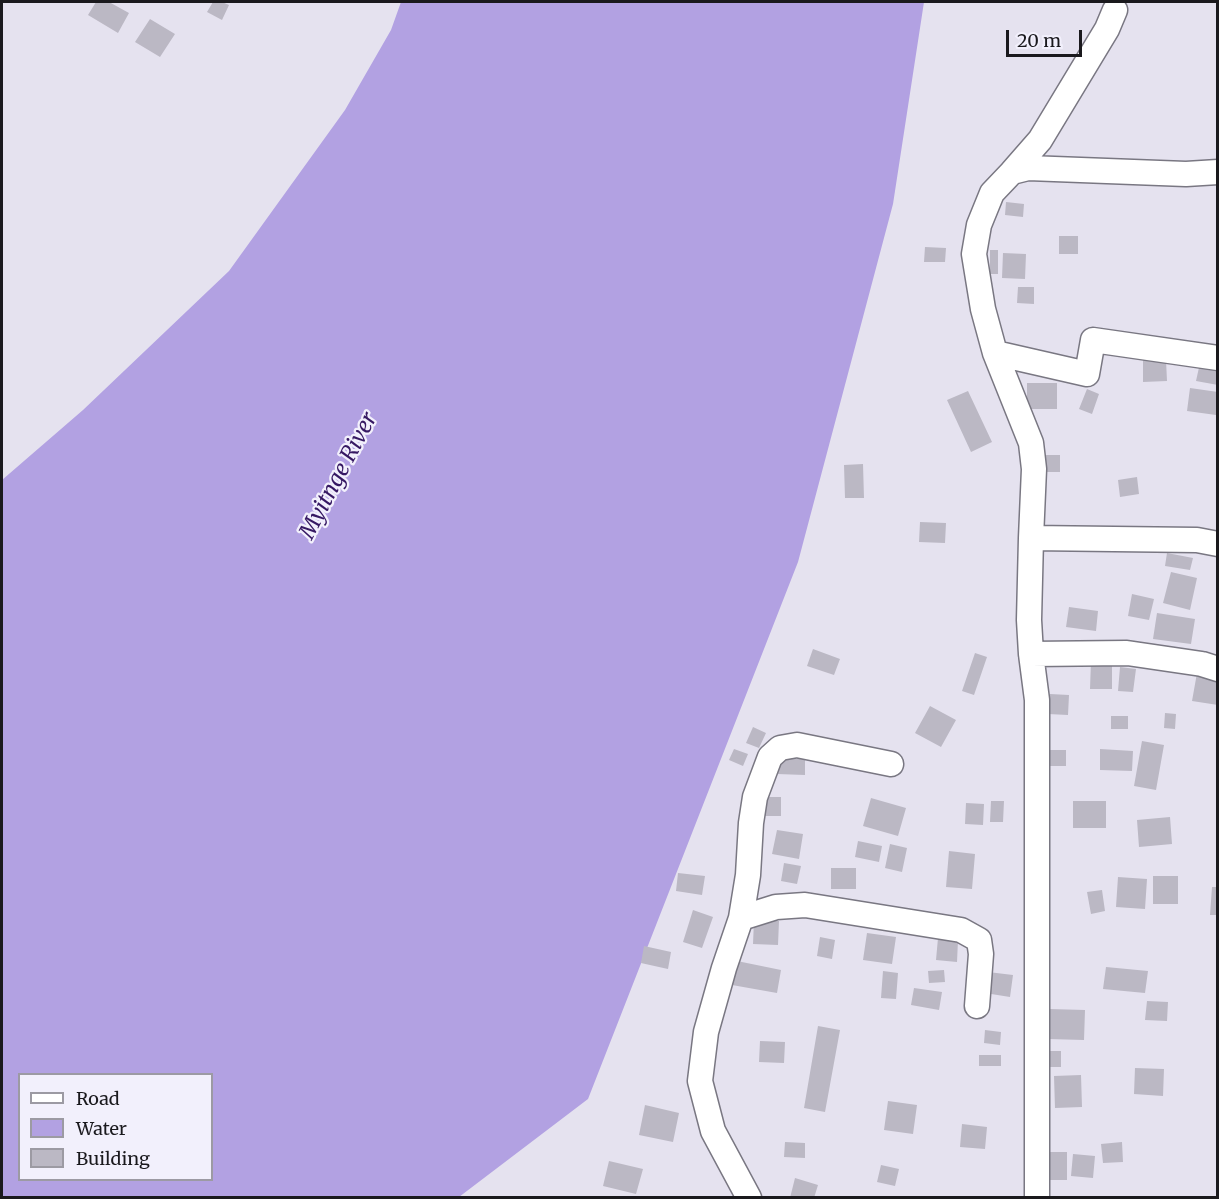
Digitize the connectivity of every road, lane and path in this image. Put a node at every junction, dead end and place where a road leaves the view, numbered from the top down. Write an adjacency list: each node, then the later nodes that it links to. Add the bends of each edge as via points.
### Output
1 (1115, 10): 2 (street, via 1040,140)
2 (1012, 172): 3 (street, via 1028,168); 4 (street, via 992,193 979,225 974,254)
3 (1218, 172)
4 (995, 353): 5 (street, via 1087,374 1093,340); 6 (street, via 1031,443 1034,469)
5 (1218, 358)
6 (1030, 538): 7 (street, via 1197,540); 8 (street)
7 (1218, 544)
8 (1031, 654): 9 (street, via 1127,652); 14 (street, via 1037,700)
9 (1218, 669)
10 (891, 764): 11 (street, via 797,745 780,748 770,757 755,797)
11 (741, 918): 12 (street, via 776,907 805,905 961,930 979,940); 13 (street, via 706,1032 700,1081 713,1131)
12 (977, 1006)
13 (749, 1197)
14 (1037, 1197)

